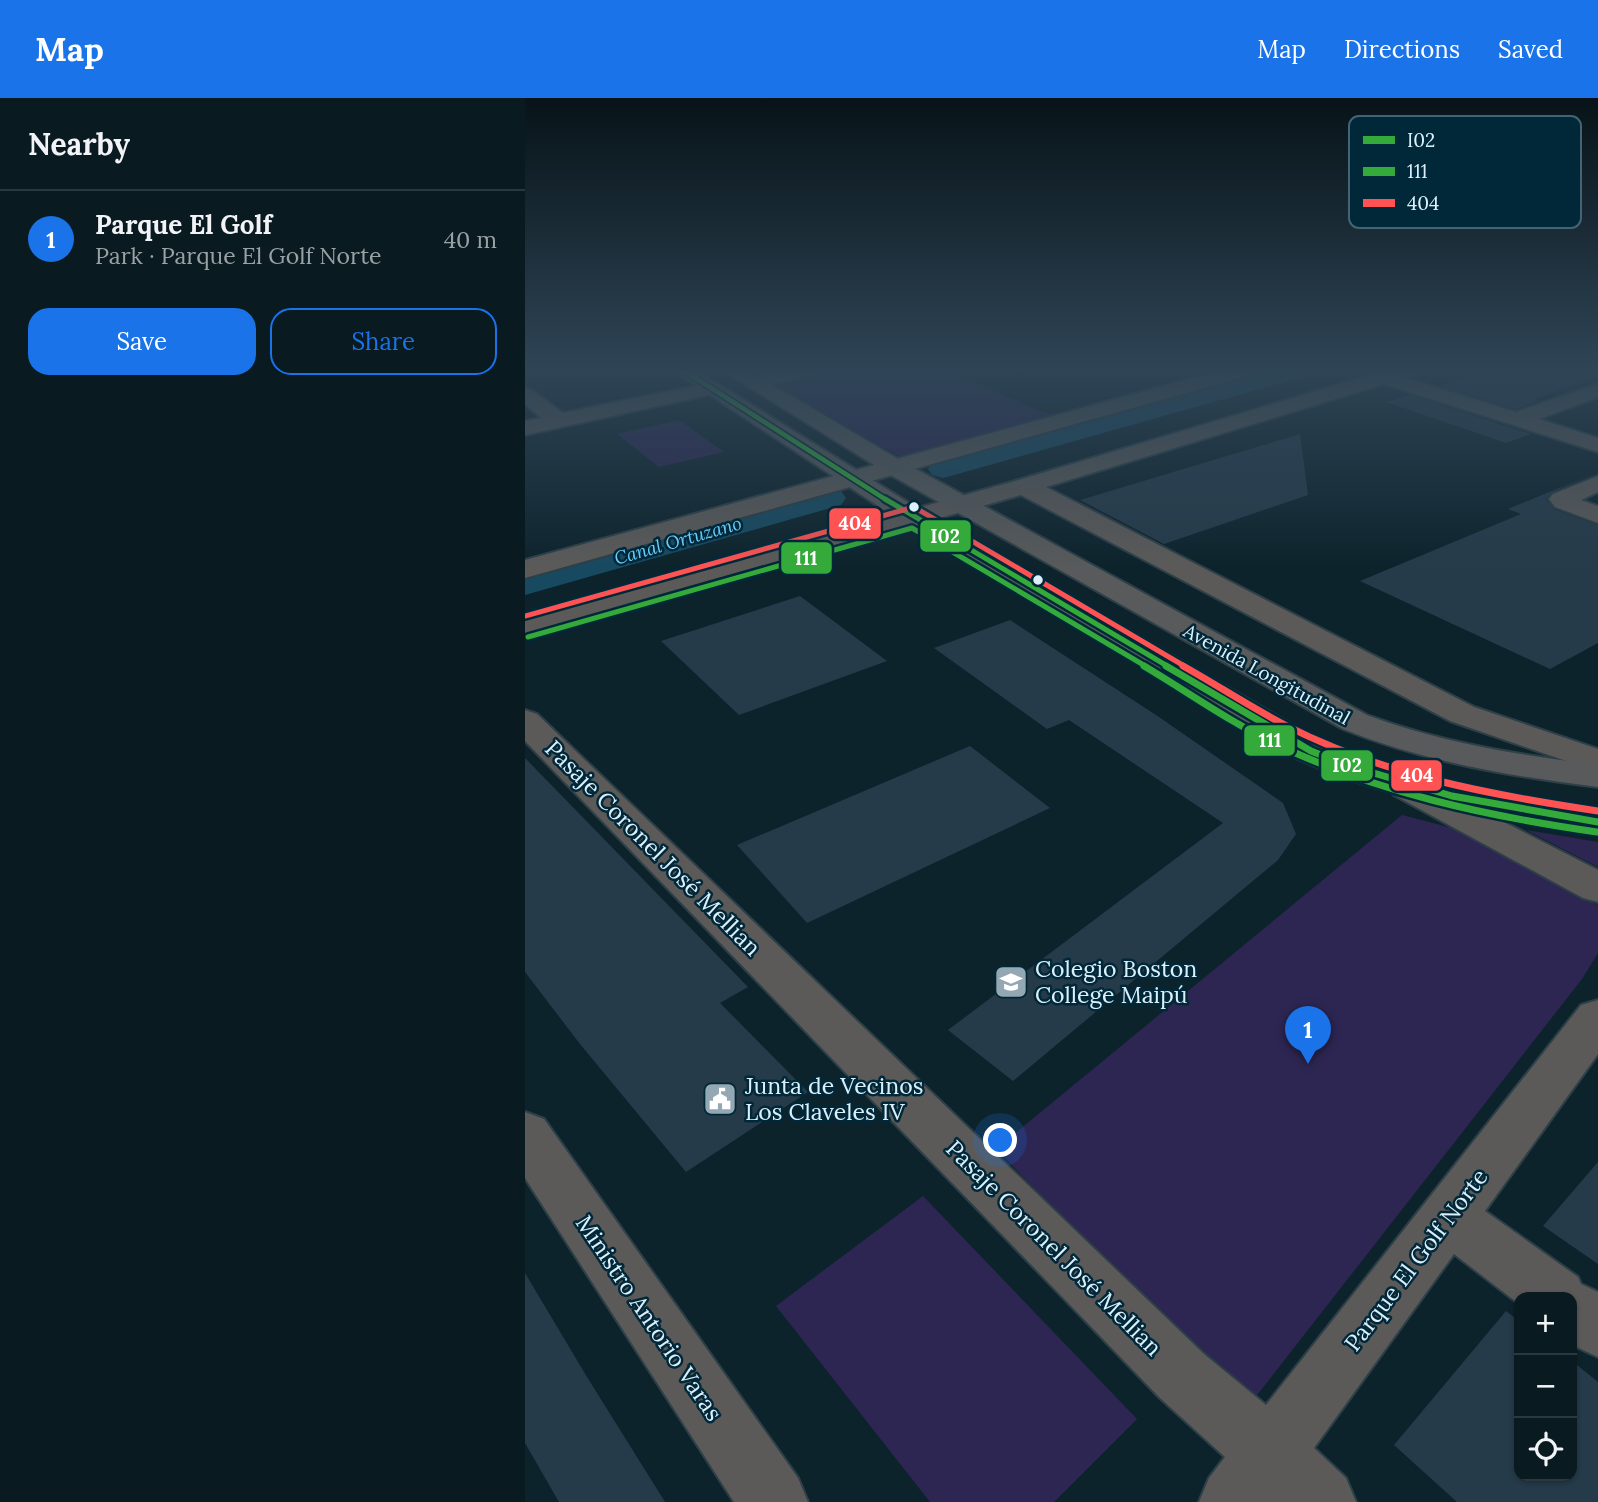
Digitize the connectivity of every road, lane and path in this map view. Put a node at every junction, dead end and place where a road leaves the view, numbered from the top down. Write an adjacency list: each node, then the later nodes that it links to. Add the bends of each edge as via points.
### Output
1 (784, 436): 8 (main road)
2 (842, 436): 7 (main road, Avenida Longitudinal)
3 (1004, 436): 7 (street)
4 (1192, 436): 10 (street)
5 (1567, 436): 6 (street)
6 (1598, 445)
7 (896, 468): 8 (street); 11 (main road, Avenida Longitudinal)
8 (853, 479): 13 (main road); 14 (street)
9 (1598, 483): 12 (street, via 1562,499)
10 (1024, 486): 11 (street); 17 (street, via 1462,714)
11 (960, 504): 13 (street); 18 (main road, Avenida Longitudinal, via 1355,722 1470,758)
12 (1598, 515)
13 (913, 517): 15 (street); 19 (main road, via 1279,734 1334,762)
14 (525, 569)
15 (525, 627)
16 (525, 721): 28 (street, Pasaje Coronel José Mellian, via 1182,1376)
17 (1598, 761)
18 (1598, 776)
19 (1406, 787): 20 (main road); 21 (street)
20 (1598, 822)
21 (1598, 888)
22 (1591, 1041): 24 (street, Parque El Golf Norte)
23 (525, 1133): 29 (street, Ministro Antorio Varas)
24 (1449, 1217): 25 (street); 28 (street, Parque El Golf Norte)
25 (1549, 1292)
26 (1577, 1312): 27 (street)
27 (1598, 1328)
28 (1270, 1452): 30 (street, Parque El Golf Norte); 31 (street, Pasaje Coronel José Mellian)
29 (774, 1502)
30 (1233, 1502)
31 (1322, 1502)

